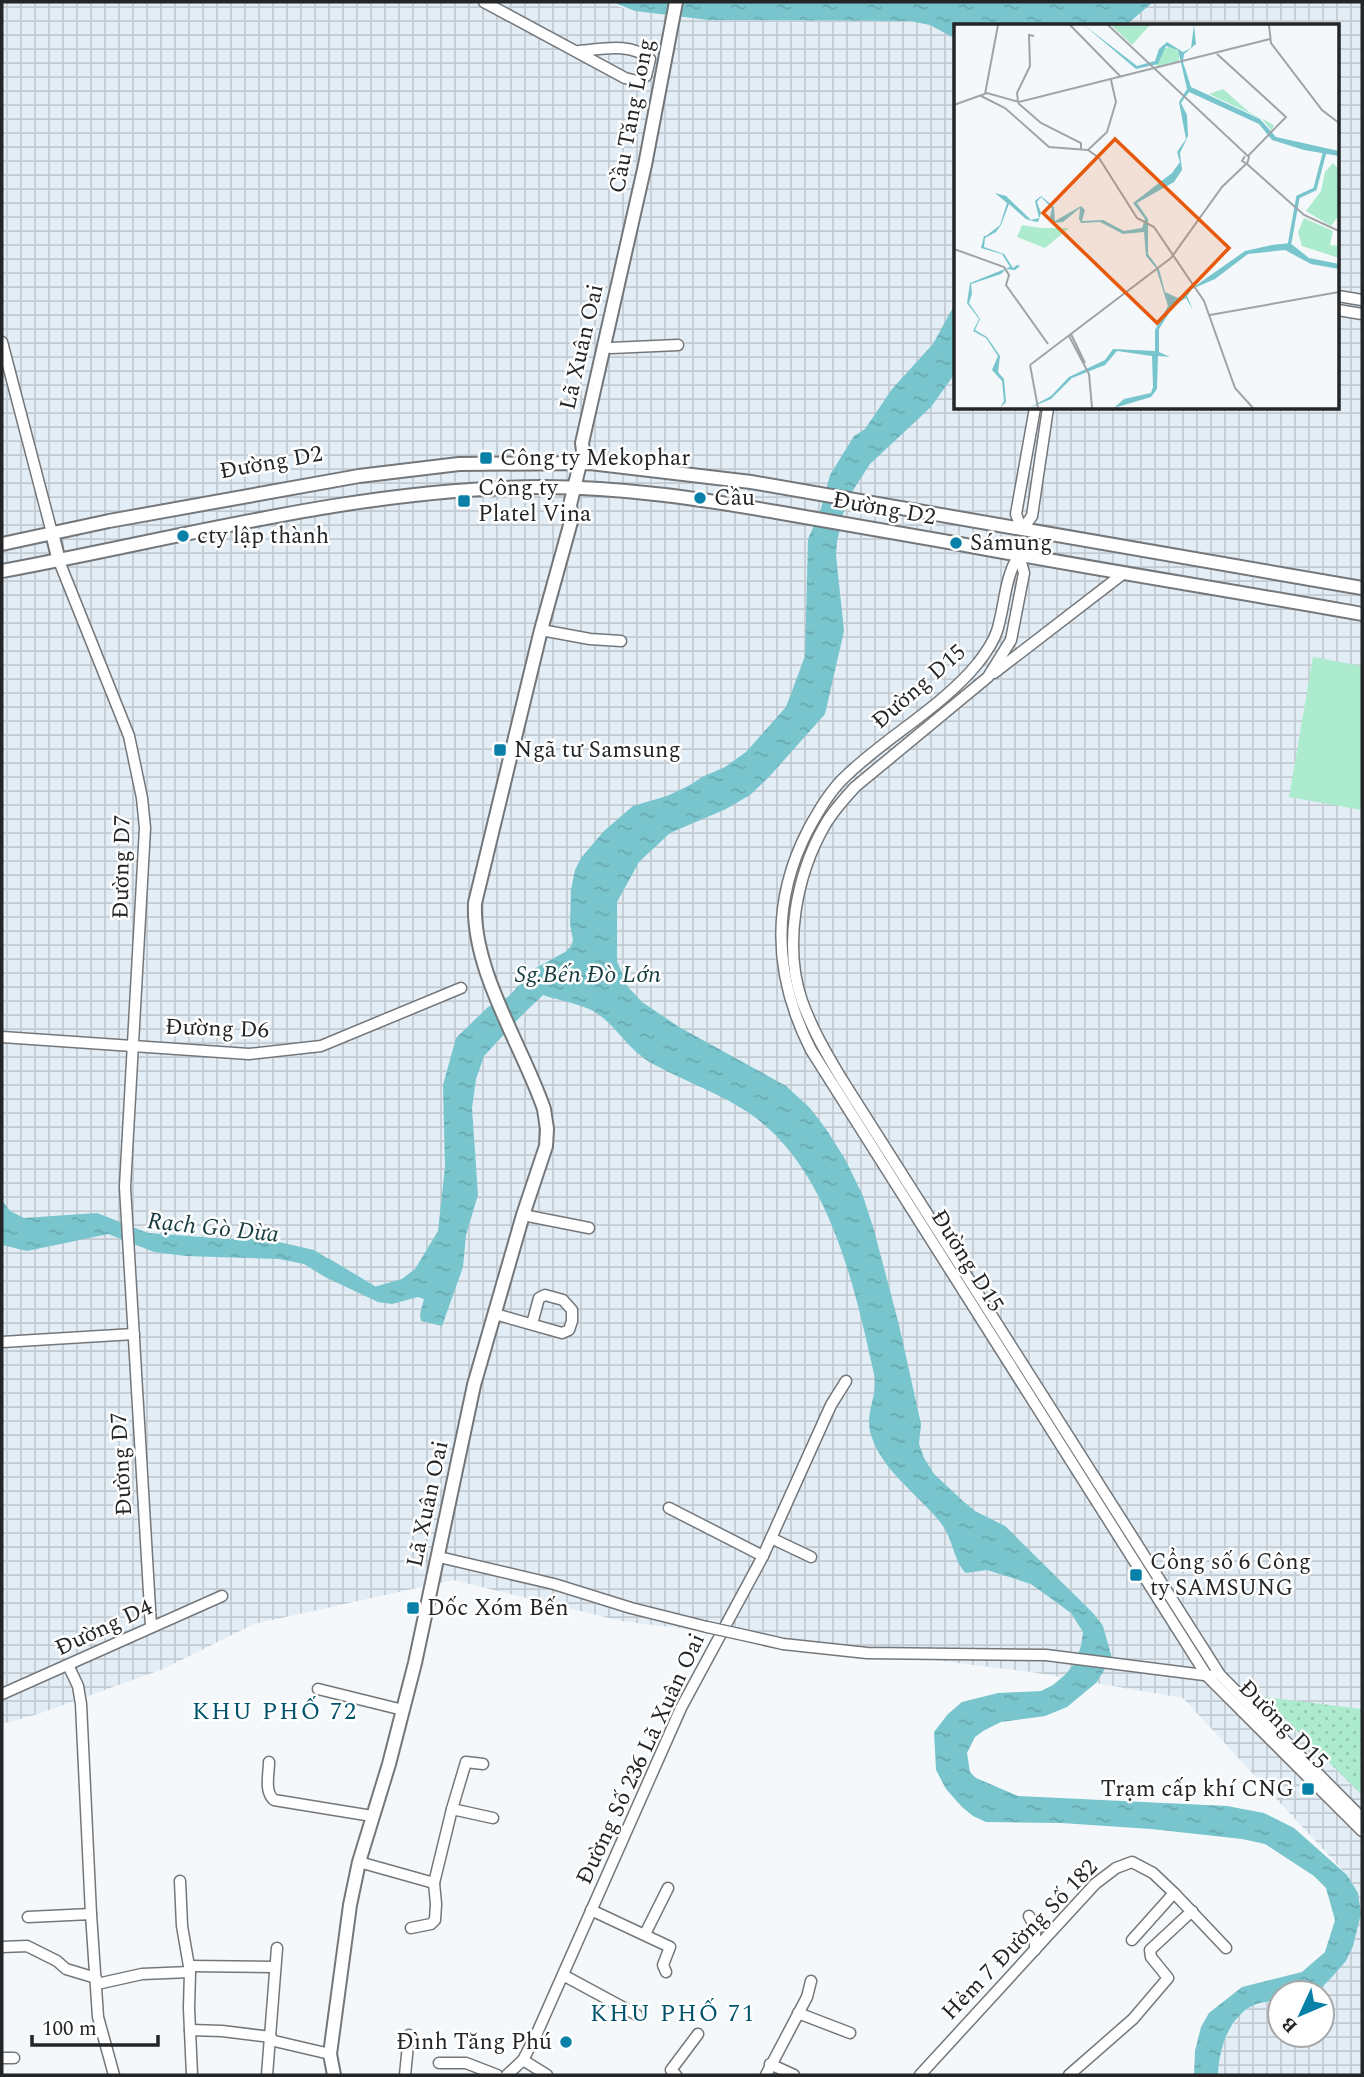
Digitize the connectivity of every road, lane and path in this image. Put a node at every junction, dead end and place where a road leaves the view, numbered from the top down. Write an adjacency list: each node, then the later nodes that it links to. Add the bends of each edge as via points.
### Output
1 (484, 2): 3 (street)
2 (676, 2): 4 (main road, Cầu Tăng Long)
3 (579, 51): 3 (street, via 637,81 646,75 650,59 639,50)
4 (628, 239): 14 (main road, Lã Xuân Oai)
5 (1340, 296): 6 (street)
6 (1362, 300)
7 (1340, 310): 8 (street)
8 (1362, 314)
9 (2, 342): 17 (street)
10 (678, 345): 11 (street)
11 (611, 348)
12 (1035, 410): 16 (street, via 1016,514)
13 (1048, 410): 16 (street, via 1032,516)
14 (581, 464): 15 (main road, Lã Xuân Oai); 16 (main road, Đường D2, via 772,485); 17 (main road, Đường D2, via 442,466 352,477)
15 (574, 489): 19 (main road, Đường D2, via 668,494); 20 (main road, Đường D2, via 448,490 259,519); 25 (main road, Lã Xuân Oai, via 572,519)
16 (1023, 530): 19 (main road); 23 (main road, Đường D2)
17 (52, 533): 18 (main road, Đường D2); 20 (main road)
18 (4, 543)
19 (1019, 555): 22 (main road, Đường D2); 27 (street, Đường D15, via 1024,573 1011,640); 28 (street, Đường D15, via 1010,568 996,634 978,663)
20 (59, 561): 21 (main road, Đường D2); 34 (street, Đường D7, via 130,736 142,798 145,849)
21 (4, 572)
22 (1124, 573): 24 (main road, Đường D2); 27 (street)
23 (1362, 588)
24 (1362, 616)
25 (541, 630): 26 (street); 35 (main road, Lã Xuân Oai, via 475,903 475,931 484,965 538,1091 547,1129 546,1146)
26 (621, 640)
27 (988, 677): 29 (street, Đường D15)
28 (954, 688): 29 (street); 30 (street, Đường D15)
29 (963, 700): 31 (street, Đường D15)
30 (848, 773): 31 (street); 41 (street, Đường D15, via 813,820 791,871 781,952 793,1013 811,1050)
31 (858, 785): 39 (street, Đường D15, via 825,825 803,877 793,941 801,999 819,1042)
32 (461, 988): 34 (street, Đường D6, via 321,1046 249,1054)
33 (2, 1037): 34 (street, Đường D6)
34 (134, 1045): 40 (street, Đường D7, via 125,1187)
35 (523, 1215): 36 (street); 37 (main road, Lã Xuân Oai)
36 (589, 1228)
37 (495, 1314): 38 (street); 47 (main road, Lã Xuân Oai, via 474,1384)
38 (531, 1324): 38 (street, via 539,1298 545,1295 563,1300 572,1310 565,1333)
39 (1002, 1331): 41 (street); 52 (street, Đường D15)
40 (134, 1334): 42 (street); 50 (street, Đường D7)
41 (992, 1337): 53 (street, Đường D15)
42 (2, 1342)
43 (846, 1381): 45 (street, Đường Số 236 Lã Xuân Oai)
44 (669, 1508): 46 (street)
45 (771, 1538): 46 (street, Đường Số 236 Lã Xuân Oai); 48 (street)
46 (763, 1556): 69 (street, Đường Số 236 Lã Xuân Oai, via 681,1708)
47 (439, 1557): 53 (street, bridge, via 783,1644 867,1653 1046,1656); 56 (main road, Lã Xuân Oai)
48 (811, 1557)
49 (222, 1596): 50 (street, Đường D4)
50 (151, 1626): 51 (street, Đường D4)
51 (68, 1665): 55 (street, Đường D4); 71 (street, via 81,1704)
52 (1220, 1675): 53 (street); 62 (street, Đường D15)
53 (1207, 1676): 63 (street, Đường D15)
54 (318, 1689): 56 (street)
55 (2, 1694)
56 (403, 1710): 60 (main road, Lã Xuân Oai)
57 (269, 1762): 60 (street, via 268,1788 274,1800)
58 (483, 1764): 59 (street, via 466,1762)
59 (452, 1809): 61 (street); 66 (street)
60 (372, 1816): 64 (main road, Lã Xuân Oai)
61 (493, 1818)
62 (1362, 1818)
63 (1362, 1831)
64 (359, 1862): 66 (street); 94 (main road, Lã Xuân Oai)
65 (180, 1881): 82 (street)
66 (434, 1883): 74 (street, via 435,1920)
67 (668, 1888): 75 (street)
68 (1174, 1893): 70 (street); 76 (street); 80 (street, Hẻm 7 Đường Số 182, via 1153,1872 1132,1862 1116,1868 1095,1884)
69 (591, 1910): 75 (street); 84 (street, Đường Số 236 Lã Xuân Oai)
70 (1192, 1911): 79 (street); 112 (street, via 1150,1950 1168,1978 1133,2019)
71 (90, 1913): 73 (street); 85 (street)
72 (1029, 1916): 80 (street, via 1035,1927)
73 (28, 1917)
74 (411, 1928)
75 (645, 1934): 83 (street, via 670,1947 663,1965)
76 (1132, 1940)
77 (2, 1947): 85 (street, via 27,1946)
78 (277, 1948): 81 (street)
79 (1226, 1948)
80 (1035, 1950): 111 (street, Hẻm 7 Đường Số 182)
81 (275, 1967): 82 (street); 93 (street)
82 (190, 1969): 85 (street); 89 (street)
83 (666, 1972)
84 (563, 1975): 88 (street); 97 (street, Đường Số 236 Lã Xuân Oai)
85 (97, 1981): 101 (street, via 98,2017)
86 (811, 1981): 87 (street)
87 (798, 2012): 90 (street); 99 (street)
88 (637, 2015)
89 (190, 2031): 93 (street); 102 (street)
90 (850, 2033)
91 (698, 2034): 100 (street)
92 (410, 2035): 105 (street)
93 (271, 2038): 94 (street); 103 (street)
94 (330, 2054): 104 (main road, Lã Xuân Oai)
95 (15, 2057): 96 (street)
96 (2, 2058)
97 (523, 2060): 107 (street, Đường Số 236 Lã Xuân Oai); 108 (street)
98 (439, 2063): 106 (street, via 466,2063)
99 (770, 2064): 109 (street); 110 (street)
100 (673, 2073)
101 (114, 2075)
102 (192, 2075)
103 (267, 2075)
104 (334, 2075)
105 (405, 2075)
106 (497, 2075)
107 (507, 2075)
108 (547, 2075)
109 (766, 2075)
110 (794, 2075)
111 (920, 2075)
112 (1069, 2075)

